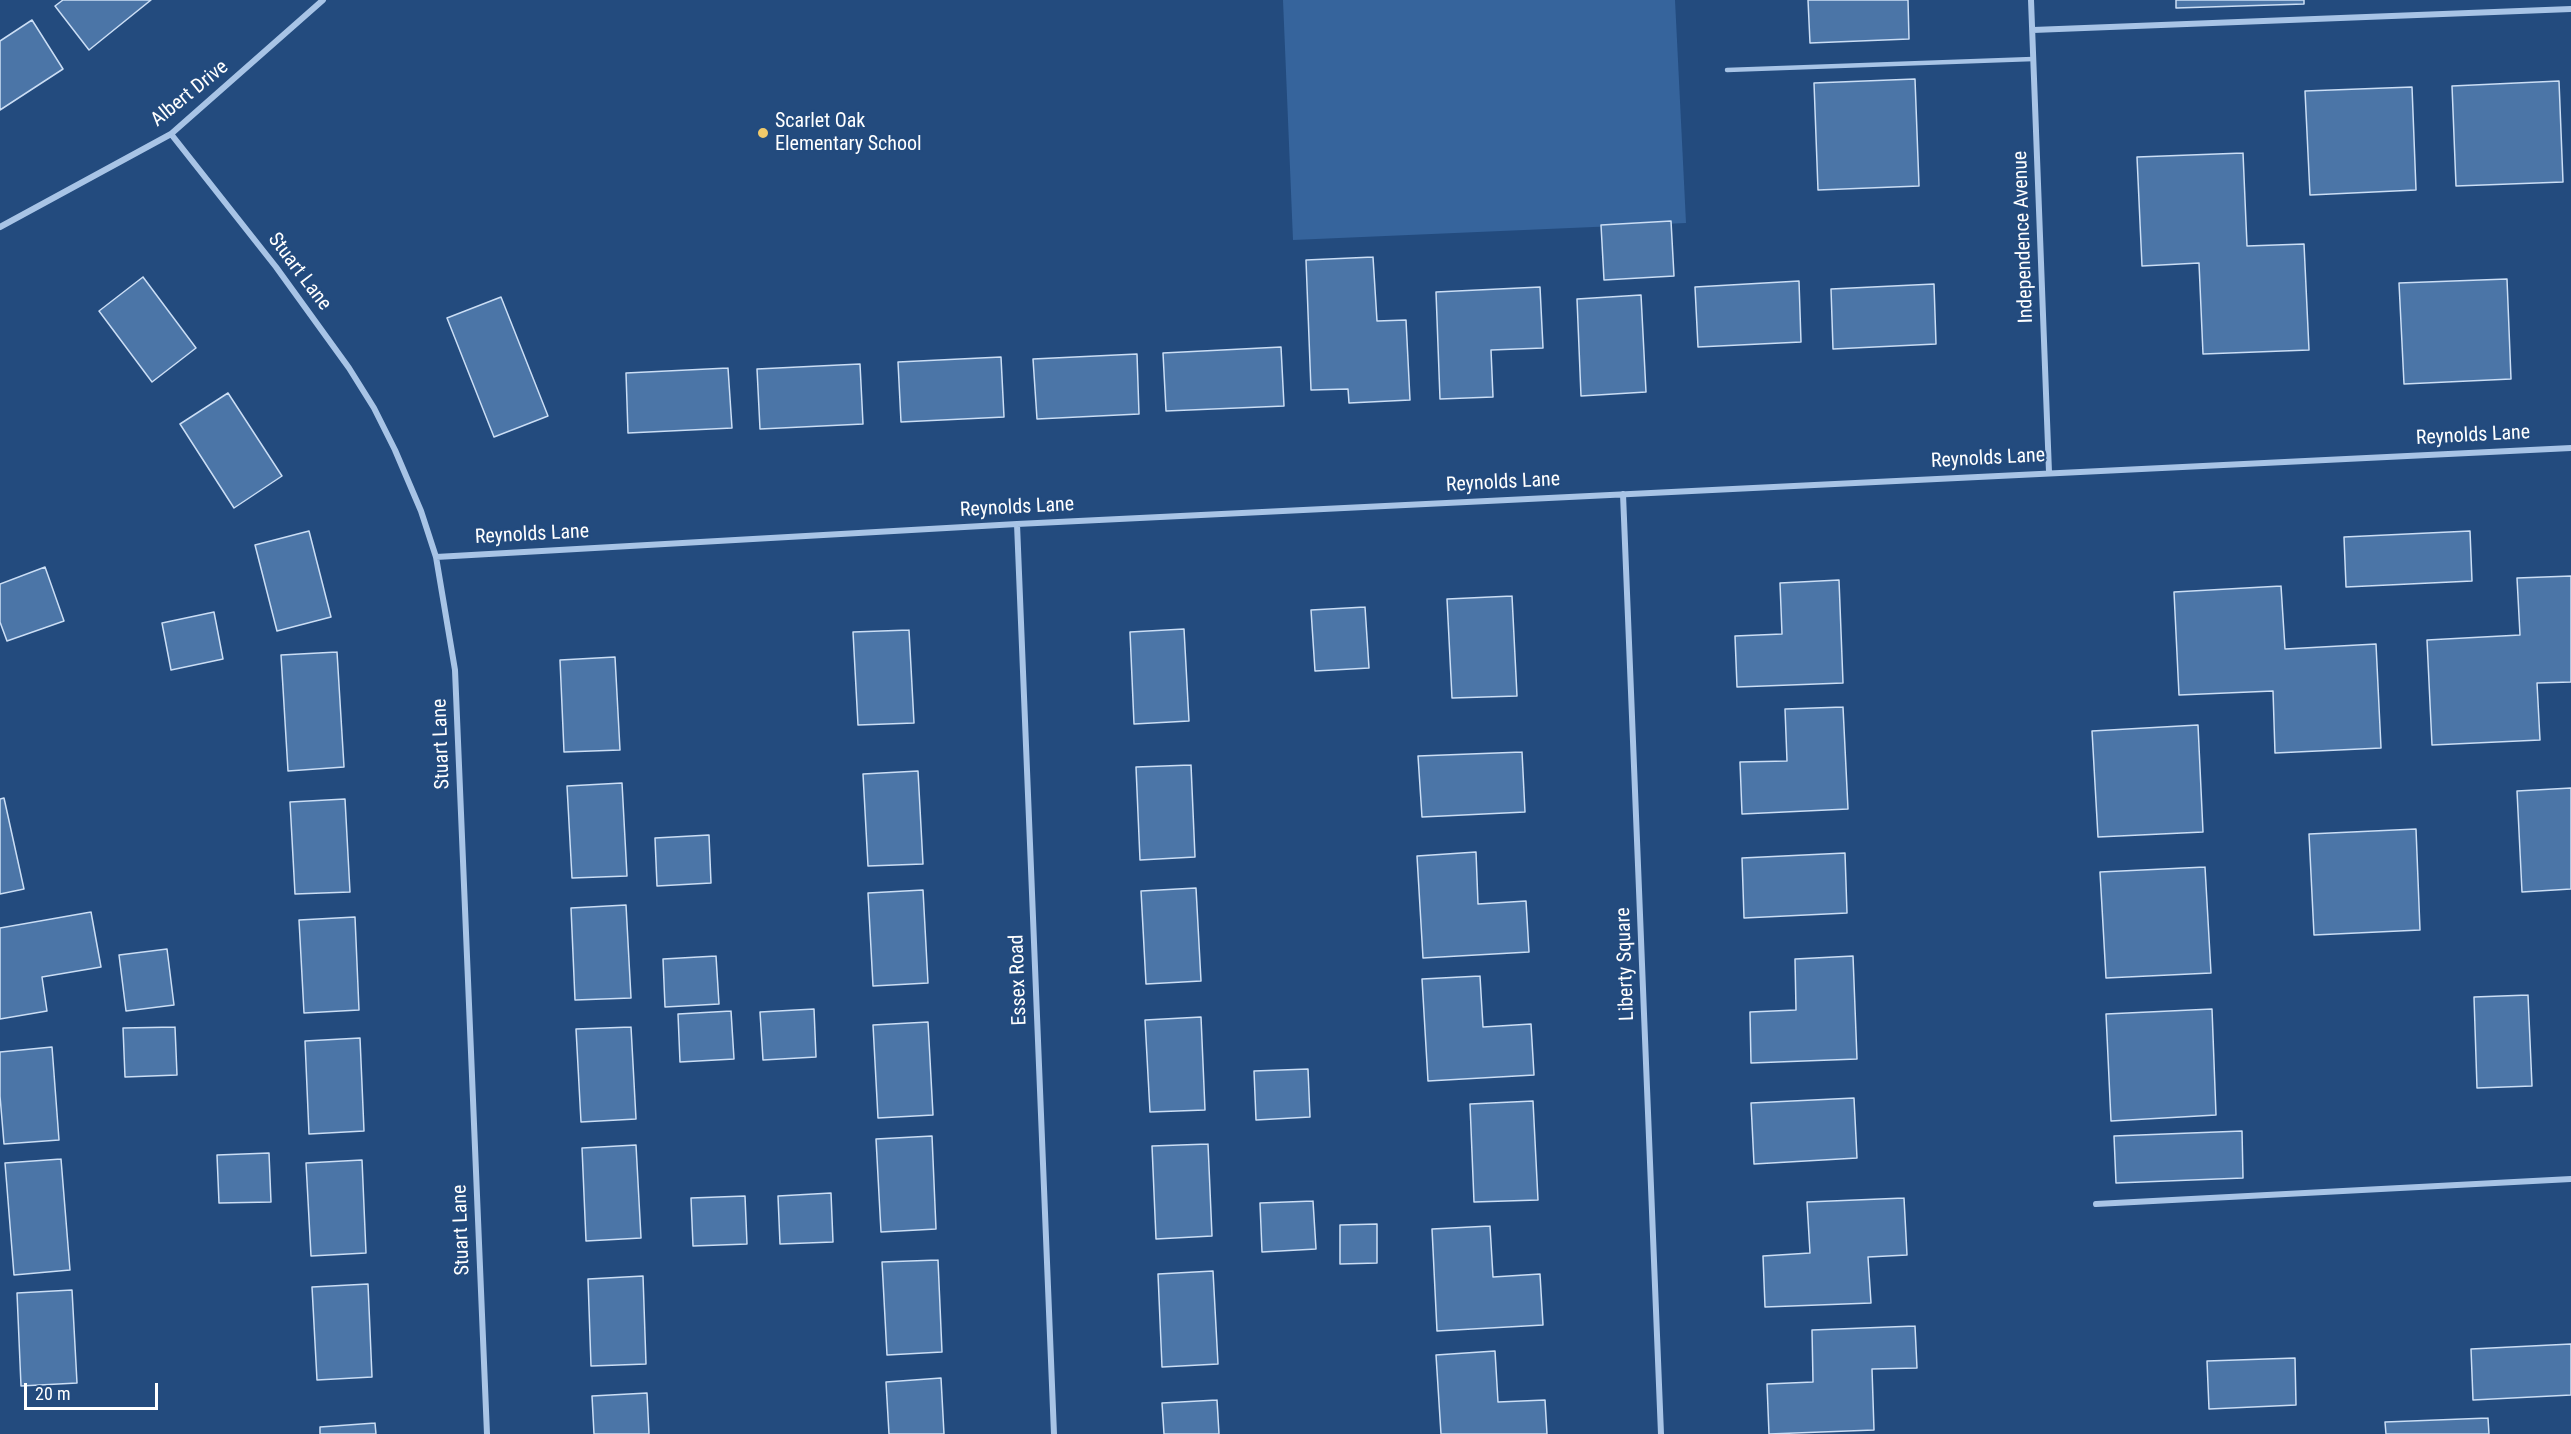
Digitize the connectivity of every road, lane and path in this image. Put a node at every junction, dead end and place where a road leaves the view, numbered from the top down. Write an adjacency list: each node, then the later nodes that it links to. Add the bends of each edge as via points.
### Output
1 (323, 0): 7 (street, Albert Drive)
2 (2031, 0): 4 (street, Independence Avenue)
3 (2571, 9): 4 (street)
4 (2033, 30): 5 (street, Independence Avenue)
5 (2033, 59): 6 (lane); 10 (street, Independence Avenue)
6 (1727, 70)
7 (171, 134): 8 (street, Albert Drive); 13 (street, Stuart Lane, via 276,267 349,368 395,450)
8 (0, 227)
9 (2571, 448): 10 (street, Reynolds Lane)
10 (2049, 472): 11 (street, Reynolds Lane)
11 (1623, 494): 12 (street, Reynolds Lane); 18 (street, Liberty Square)
12 (1017, 524): 13 (street, Reynolds Lane); 17 (street, Essex Road)
13 (436, 557): 16 (street, Stuart Lane, via 455,670)
14 (2571, 1179): 15 (street)
15 (2096, 1204)
16 (487, 1434)
17 (1054, 1434)
18 (1661, 1434)

